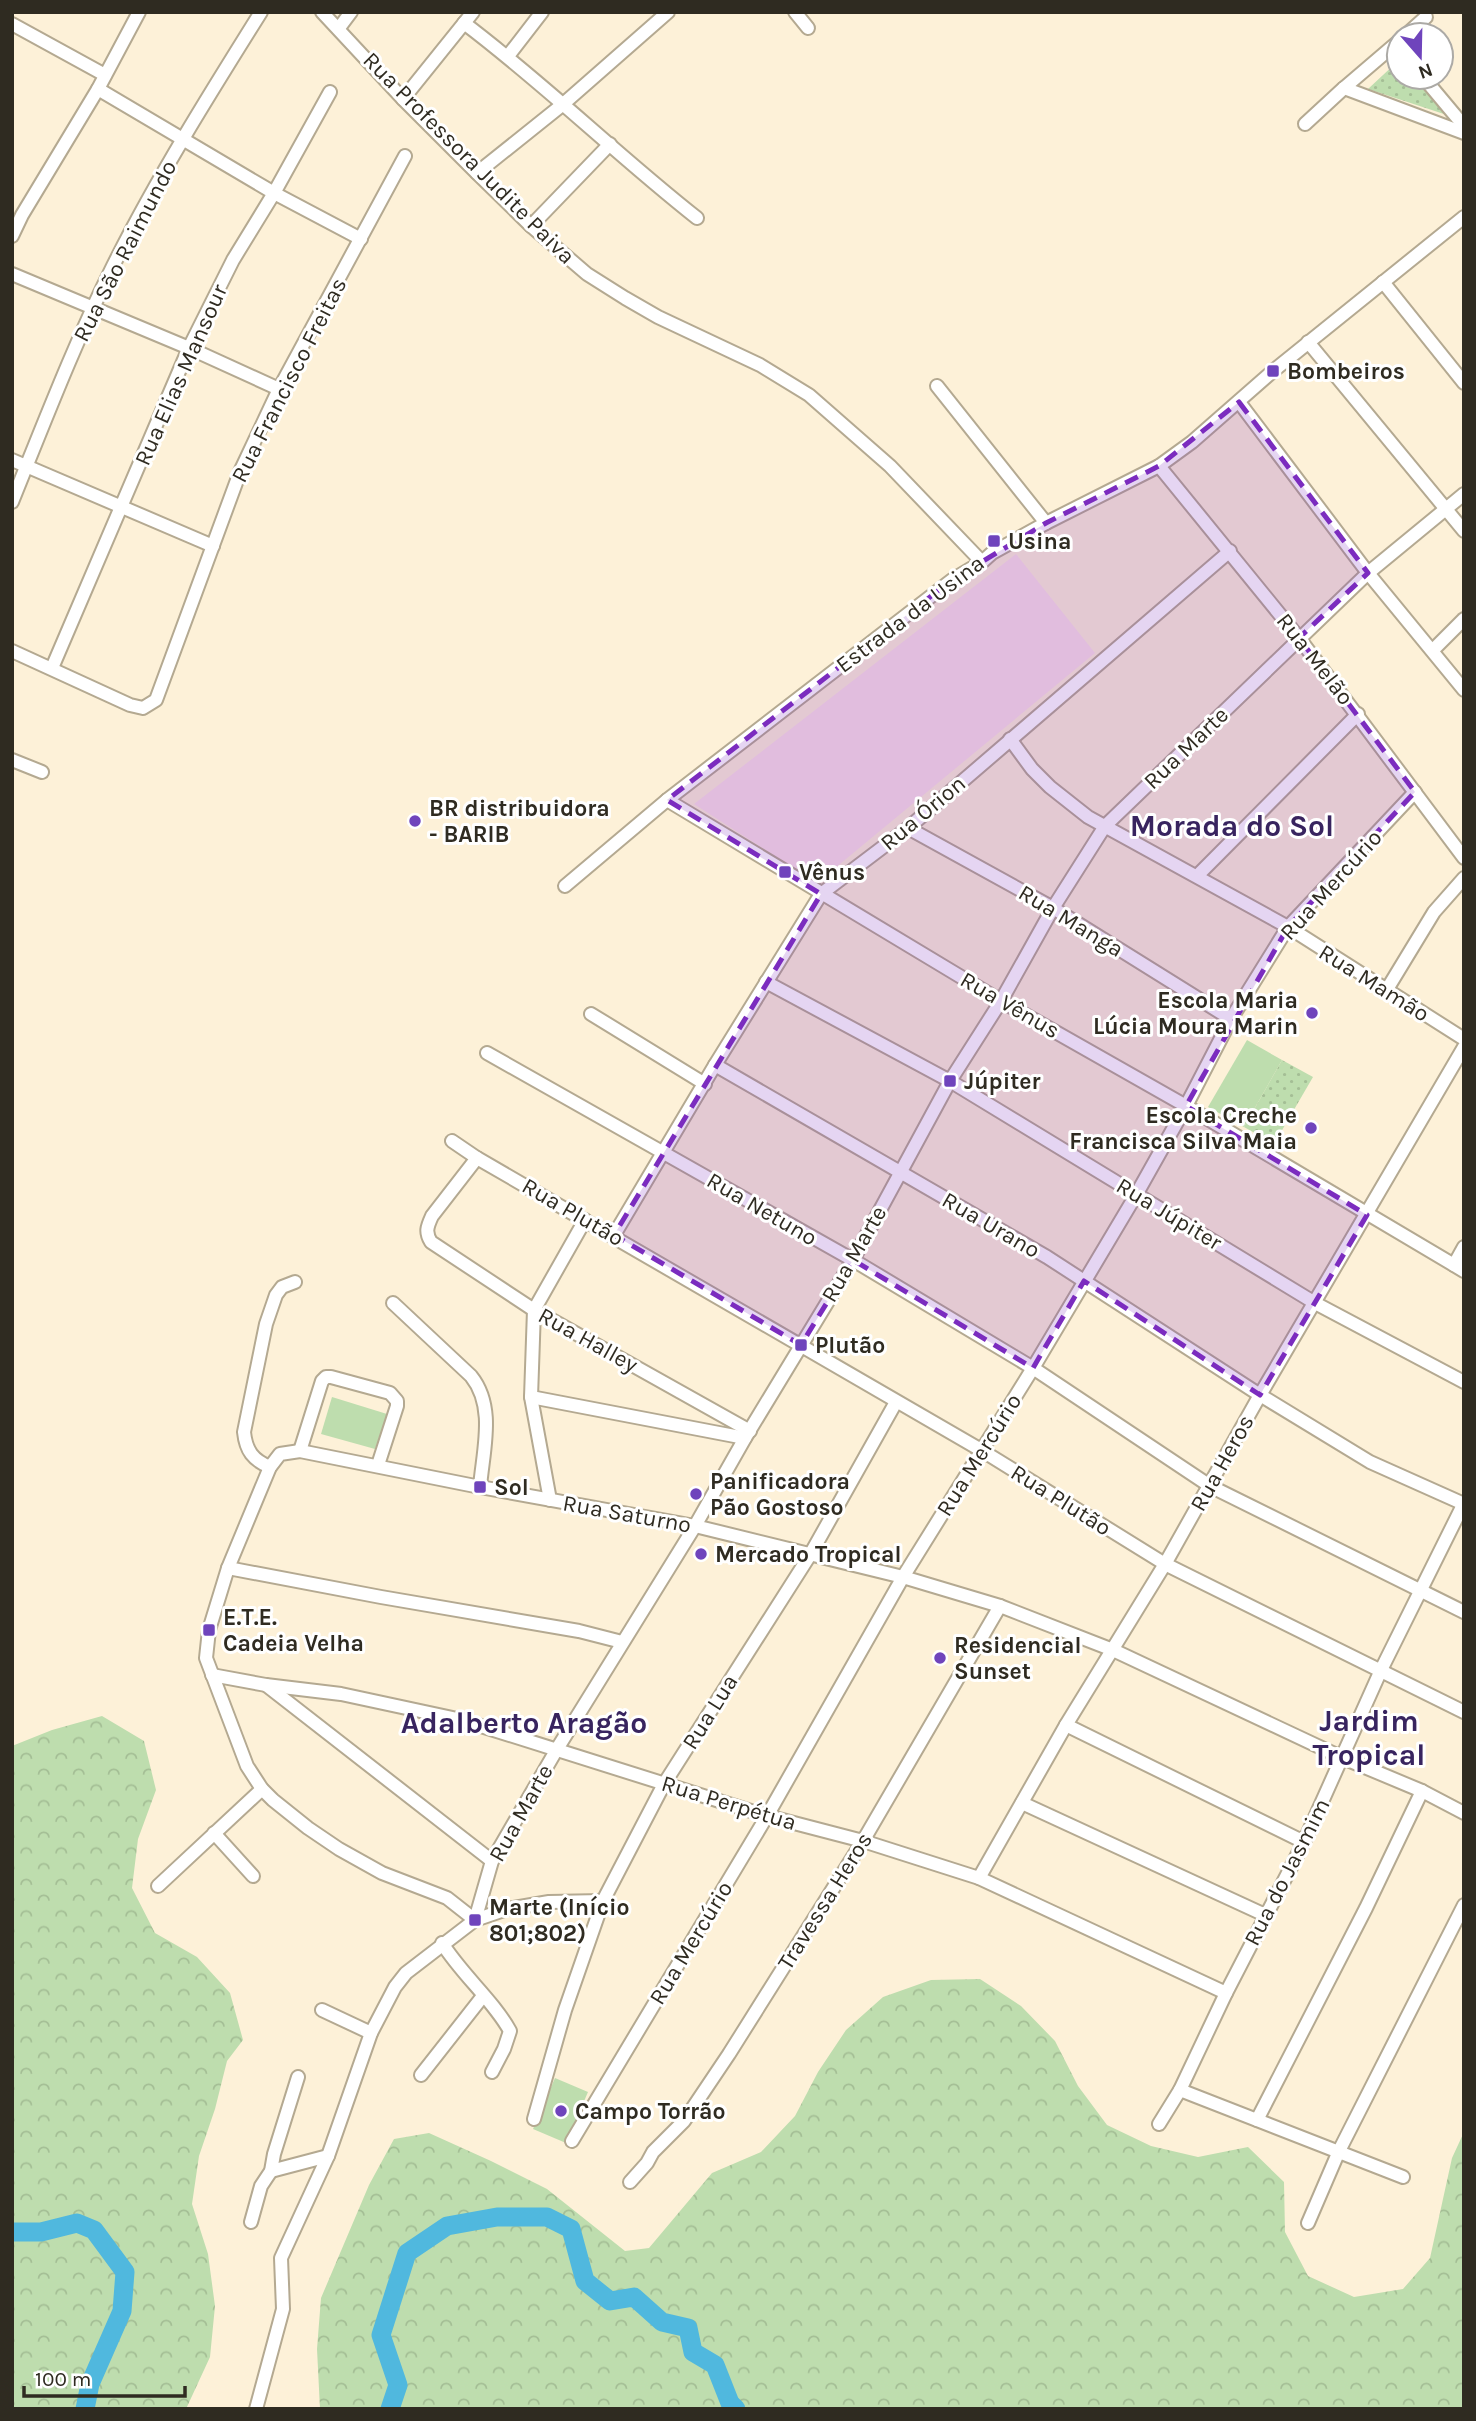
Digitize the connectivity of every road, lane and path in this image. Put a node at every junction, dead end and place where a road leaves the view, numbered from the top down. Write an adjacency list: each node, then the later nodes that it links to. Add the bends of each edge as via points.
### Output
1 (139, 12): 17 (street)
2 (261, 12): 27 (street, Rua São Raimundo)
3 (322, 12): 13 (street, Rua Professora Judite Paiva)
4 (351, 12): 13 (street)
5 (473, 12): 11 (street)
6 (542, 12): 16 (street)
7 (668, 12): 23 (street)
8 (795, 12): 14 (street)
9 (1426, 17): 10 (street)
10 (1422, 21)
11 (464, 23): 16 (street); 22 (street)
12 (12, 24): 17 (street)
13 (339, 28): 22 (street, Rua Professora Judite Paiva)
14 (808, 28)
15 (1385, 55): 18 (street)
16 (508, 56): 23 (street)
17 (105, 75): 19 (street)
18 (1344, 88): 24 (street); 26 (street)
19 (98, 89): 27 (street); 32 (street)
20 (1435, 91): 25 (street)
21 (330, 92): 31 (street, Rua Elias Mansour)
22 (403, 99): 30 (street, Rua Professora Judite Paiva)
23 (562, 105): 28 (street); 30 (street)
24 (1305, 124)
25 (1464, 126)
26 (1464, 134)
27 (182, 139): 31 (street); 40 (street, Rua São Raimundo)
28 (610, 144): 34 (street); 35 (street)
29 (405, 156): 37 (street, Rua Francisco Freitas)
30 (477, 173): 35 (street, Rua Professora Judite Paiva)
31 (274, 193): 37 (street); 42 (street, Rua Elias Mansour, via 233,260)
32 (17, 212): 36 (street)
33 (1464, 217): 39 (street, Estrada da Usina)
34 (697, 218)
35 (531, 226): 58 (street, Rua Professora Judite Paiva, via 587,274 625,299 809,395 890,466)
36 (12, 236)
37 (361, 239): 45 (street, Rua Francisco Freitas)
38 (12, 274): 40 (street)
39 (1383, 282): 41 (street, Estrada da Usina); 43 (street)
40 (93, 308): 42 (street); 48 (street, Rua São Raimundo)
41 (1308, 342): 46 (street, Estrada da Usina); 53 (street)
42 (189, 348): 45 (street); 52 (street, Rua Elias Mansour)
43 (1464, 383)
44 (937, 386): 54 (street)
45 (279, 389): 56 (street, Rua Francisco Freitas, via 240,472)
46 (1239, 402): 49 (street, Estrada da Usina); 59 (street)
47 (12, 460): 48 (street)
48 (27, 466): 51 (street, Rua São Raimundo); 52 (street)
49 (1159, 466): 54 (street, Estrada da Usina); 57 (street, Rua Melão)
50 (1464, 494): 53 (street, Rua Marte)
51 (12, 502)
52 (123, 507): 56 (street); 64 (street, Rua Elias Mansour)
53 (1446, 509): 55 (street); 59 (street, Rua Marte)
54 (1045, 523): 58 (street, Estrada da Usina)
55 (1464, 531)
56 (213, 546): 64 (street, Rua Francisco Freitas, via 151,705 130,705)
57 (1230, 551): 61 (street, Rua Melão); 67 (street, Rua Órion)
58 (982, 562): 71 (street, Estrada da Usina, via 952,580)
59 (1368, 573): 61 (street, Rua Marte); 62 (street)
60 (1464, 619): 62 (street)
61 (1299, 638): 66 (street, Rua Melão); 72 (street, Rua Marte)
62 (1433, 650): 65 (street)
63 (12, 651): 64 (street)
64 (52, 668)
65 (1464, 690)
66 (1358, 714): 70 (street, Rua Melão); 75 (street)
67 (1010, 739): 72 (street, Rua Mamão, via 1050,787); 73 (street, Rua Órion)
68 (12, 760): 69 (street)
69 (42, 772)
70 (1415, 792): 74 (street, Rua Melão); 80 (street, Rua Mercúrio)
71 (667, 800): 77 (street, Estrada da Usina); 78 (street, Rua Vênus)
72 (1105, 826): 75 (street, Rua Mamão); 79 (street, Rua Marte)
73 (908, 828): 78 (street, Rua Órion); 79 (street, Rua Manga)
74 (1464, 859)
75 (1197, 876): 80 (street, Rua Mamão)
76 (1464, 878): 82 (street, via 1434,912)
77 (565, 886)
78 (821, 894): 81 (street, Rua Órion); 83 (street, Rua Vênus)
79 (1053, 908): 83 (street, Rua Marte); 85 (street, Rua Manga)
80 (1288, 927): 82 (street, Rua Mamão); 85 (street, Rua Mercúrio)
81 (766, 982): 89 (street, Rua Órion); 90 (street, Rua Júpiter)
82 (1386, 991): 86 (street, Rua Mamão)
83 (1001, 1001): 90 (street, Rua Marte); 92 (street, Rua Vênus)
84 (591, 1014): 91 (street)
85 (1231, 1019): 92 (street, Rua Mercúrio)
86 (1464, 1039)
87 (1464, 1047): 98 (street, Rua Heros)
88 (487, 1053): 94 (street, Rua Netuno)
89 (715, 1065): 91 (street, Rua Órion); 96 (street, Rua Urano)
90 (950, 1081): 96 (street, Rua Marte); 97 (street, Rua Júpiter)
91 (705, 1084): 94 (street, Rua Órion)
92 (1186, 1106): 97 (street, Rua Mercúrio); 98 (street, Rua Vênus)
93 (452, 1141): 95 (street, Rua Plutão)
94 (665, 1153): 100 (street, Rua Órion); 102 (street, Rua Netuno)
95 (477, 1158): 99 (street, Rua Plutão); 108 (street, Rua Halley, via 432,1216 426,1235)
96 (900, 1171): 102 (street, Rua Marte); 104 (street, Rua Urano)
97 (1136, 1195): 104 (street, Rua Mercúrio); 107 (street, Rua Júpiter)
98 (1367, 1215): 103 (street, Rua Vênus); 107 (street, Rua Heros)
99 (585, 1220): 100 (street, Rua Plutão); 108 (street)
100 (614, 1236): 109 (street, Rua Plutão)
101 (1464, 1247): 103 (street)
102 (853, 1260): 109 (street, Rua Marte); 110 (street, Rua Netuno)
103 (1459, 1268)
104 (1084, 1281): 110 (street, Rua Mercúrio); 112 (street, Rua Urano)
105 (295, 1282): 119 (street, via 276,1295 266,1324 244,1432 249,1453)
106 (393, 1303): 121 (street, via 479,1385 487,1416)
107 (1315, 1303): 111 (street, Rua Júpiter); 112 (street, Rua Heros)
108 (534, 1310): 113 (street); 115 (street, Rua Halley)
109 (801, 1345): 114 (street, Rua Plutão); 115 (street, Rua Marte)
110 (1034, 1368): 116 (street, Rua Mercúrio); 120 (street, Rua Netuno)
111 (1464, 1382)
112 (1260, 1395): 120 (street, Rua Heros); 123 (street, Rua Urano, via 1370,1462)
113 (531, 1397): 115 (street); 122 (street)
114 (896, 1402): 116 (street, Rua Plutão); 125 (street, Rua Lua)
115 (748, 1434): 124 (street, Rua Marte)
116 (981, 1450): 126 (street, Rua Plutão); 128 (street, Rua Mercúrio)
117 (300, 1451): 118 (street, Rua Saturno); 118 (street, via 323,1379 331,1377 390,1393 397,1401); 119 (street, Rua Saturno, via 280,1454)
118 (378, 1465): 121 (street, Rua Saturno)
119 (270, 1467): 127 (street)
120 (1210, 1486): 126 (street, Rua Heros); 129 (street, Rua Netuno)
121 (480, 1487): 122 (street, Rua Saturno)
122 (550, 1500): 124 (street, Rua Saturno)
123 (1464, 1504): 129 (street, Rua do Jasmim)
124 (695, 1526): 125 (street, Rua Saturno); 132 (street, Rua Marte)
125 (810, 1555): 128 (street, Rua Saturno); 141 (street, Rua Lua)
126 (1165, 1564): 133 (street, Rua Heros); 134 (street, Rua Plutão)
127 (228, 1568): 132 (street); 135 (street, via 206,1645)
128 (903, 1577): 130 (street, Rua Saturno); 146 (street, Rua Mercúrio)
129 (1420, 1591): 131 (street, Rua Netuno); 134 (street, Rua do Jasmim)
130 (1000, 1606): 133 (street, Rua Saturno); 148 (street, Travessa Heros)
131 (1464, 1612)
132 (622, 1642): 139 (street, Rua Marte)
133 (1113, 1650): 138 (street, Rua Heros); 140 (street, Rua Saturno)
134 (1381, 1670): 137 (street, Rua Plutão); 140 (street, Rua do Jasmim)
135 (212, 1675): 136 (street, Rua Perpétua); 142 (street, via 243,1758)
136 (265, 1685): 139 (street, Rua Perpétua, via 341,1694 462,1720); 150 (street)
137 (1464, 1712)
138 (1066, 1725): 144 (street, Rua Heros); 149 (street)
139 (557, 1749): 141 (street, Rua Perpétua); 150 (street, Rua Marte)
140 (1343, 1758): 143 (street, Rua Saturno); 149 (street, Rua do Jasmim)
141 (664, 1784): 146 (street, Rua Perpétua); 154 (street, Rua Lua)
142 (262, 1789): 147 (street); 157 (street, via 339,1849 382,1874 447,1898)
143 (1422, 1791): 145 (street, Rua Saturno); 168 (street)
144 (1022, 1803): 152 (street, Rua Heros); 156 (street)
145 (1464, 1813)
146 (767, 1816): 148 (street, Rua Perpétua); 170 (street, Rua Mercúrio)
147 (214, 1833): 151 (street); 153 (street)
148 (863, 1842): 152 (street, Rua Perpétua); 175 (street, Travessa Heros, via 684,2121)
149 (1304, 1842): 156 (street, Rua do Jasmim)
150 (492, 1861): 157 (street, Rua Marte)
151 (253, 1876)
152 (979, 1878): 159 (street, Rua Perpétua)
153 (158, 1886)
154 (603, 1901): 157 (street, via 549,1902); 167 (street, Rua Lua)
155 (1464, 1905): 171 (street)
156 (1265, 1915): 159 (street, Rua do Jasmim)
157 (475, 1920): 158 (street)
158 (442, 1943): 160 (street); 162 (street, via 406,1973)
159 (1226, 1993): 166 (street, Rua do Jasmim)
160 (483, 1996): 163 (street, via 510,2031); 164 (street)
161 (322, 2010): 162 (street)
162 (371, 2033): 172 (street)
163 (492, 2071)
164 (421, 2075)
165 (298, 2077): 173 (street)
166 (1180, 2090): 168 (street); 169 (street, Rua do Jasmim)
167 (534, 2119)
168 (1256, 2120): 171 (street)
169 (1159, 2124)
170 (572, 2141)
171 (1339, 2151): 174 (street); 177 (street)
172 (328, 2156): 173 (street); 178 (street, via 281,2258 283,2309)
173 (271, 2171): 176 (street, via 261,2186)
174 (1404, 2178)
175 (630, 2182)
176 (251, 2222)
177 (1308, 2223)
178 (256, 2409)

